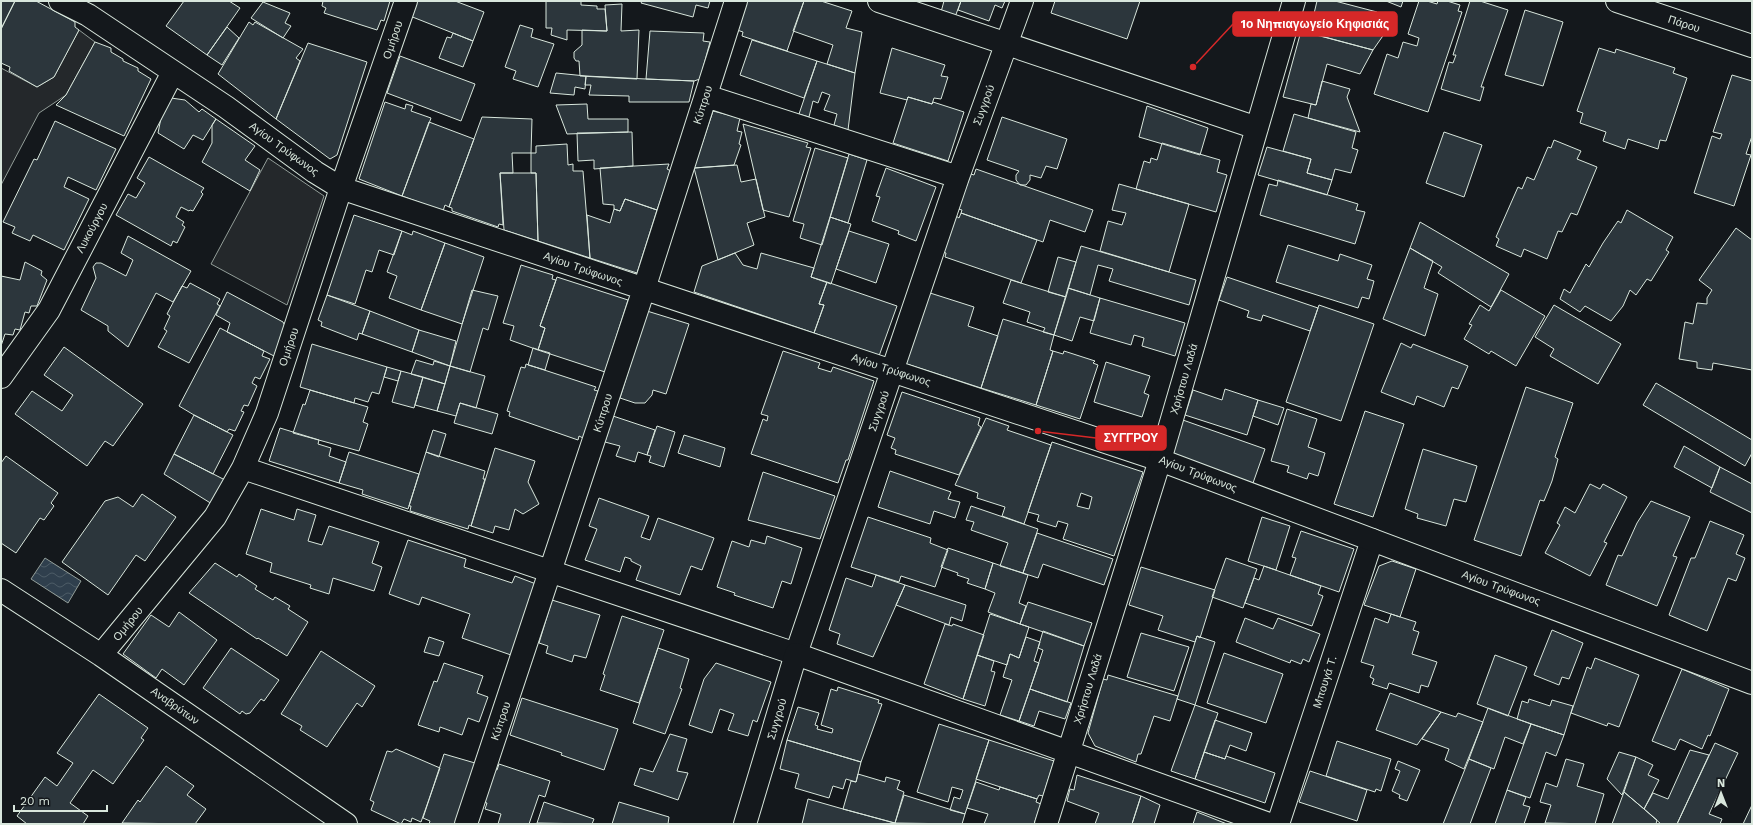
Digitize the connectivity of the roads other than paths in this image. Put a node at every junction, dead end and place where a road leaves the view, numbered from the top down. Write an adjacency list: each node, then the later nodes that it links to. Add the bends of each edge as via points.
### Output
1 (60, 1): 10 (street, Αγίου Τρύφωνος, via 88,15)
2 (406, 1): 14 (street, Ομήρου)
3 (736, 1): 11 (street, Κύπρου)
4 (879, 1): 8 (street)
5 (1022, 1): 8 (street, Συγγρού)
6 (1294, 1): 12 (street, Χρήστου Λαδά)
7 (1617, 1): 9 (street, Πάρου)
8 (1007, 43): 12 (street); 13 (street, Συγγρού)
9 (1752, 46)
10 (173, 72): 14 (street, Αγίου Τρύφωνος); 17 (street, Λυκούργου, via 49,310)
11 (706, 96): 13 (street); 15 (street, Κύπρου)
12 (1257, 128): 18 (street, Χρήστου Λαδά)
13 (958, 177): 16 (street, Συγγρού)
14 (341, 188): 15 (street, Αγίου Τρύφωνος); 19 (street, Ομήρου, via 267,413)
15 (644, 290): 16 (street, Αγίου Τρύφωνος); 21 (street, Κύπρου)
16 (893, 371): 18 (street, Αγίου Τρύφωνος); 23 (street, Συγγρού)
17 (1, 378)
18 (1160, 460): 20 (street, Αγίου Τρύφωνος); 26 (street, Χρήστου Λαδά)
19 (243, 468): 21 (street); 24 (street, Ομήρου, via 215,517)
20 (1372, 540): 25 (street, Αγίου Τρύφωνος); 32 (street, Μπουγά Τ.)
21 (551, 572): 23 (street); 28 (street, Κύπρου)
22 (1, 590): 24 (street, Αναβρύτων)
23 (796, 654): 26 (street); 29 (street, Συγγρού)
24 (101, 656): 27 (street, Αναβρύτων)
25 (1752, 683)
26 (1069, 752): 30 (street, Χρήστου Λαδά); 31 (street)
27 (346, 824)
28 (466, 824)
29 (745, 824)
30 (1046, 824)
31 (1269, 824)
32 (1278, 824)

